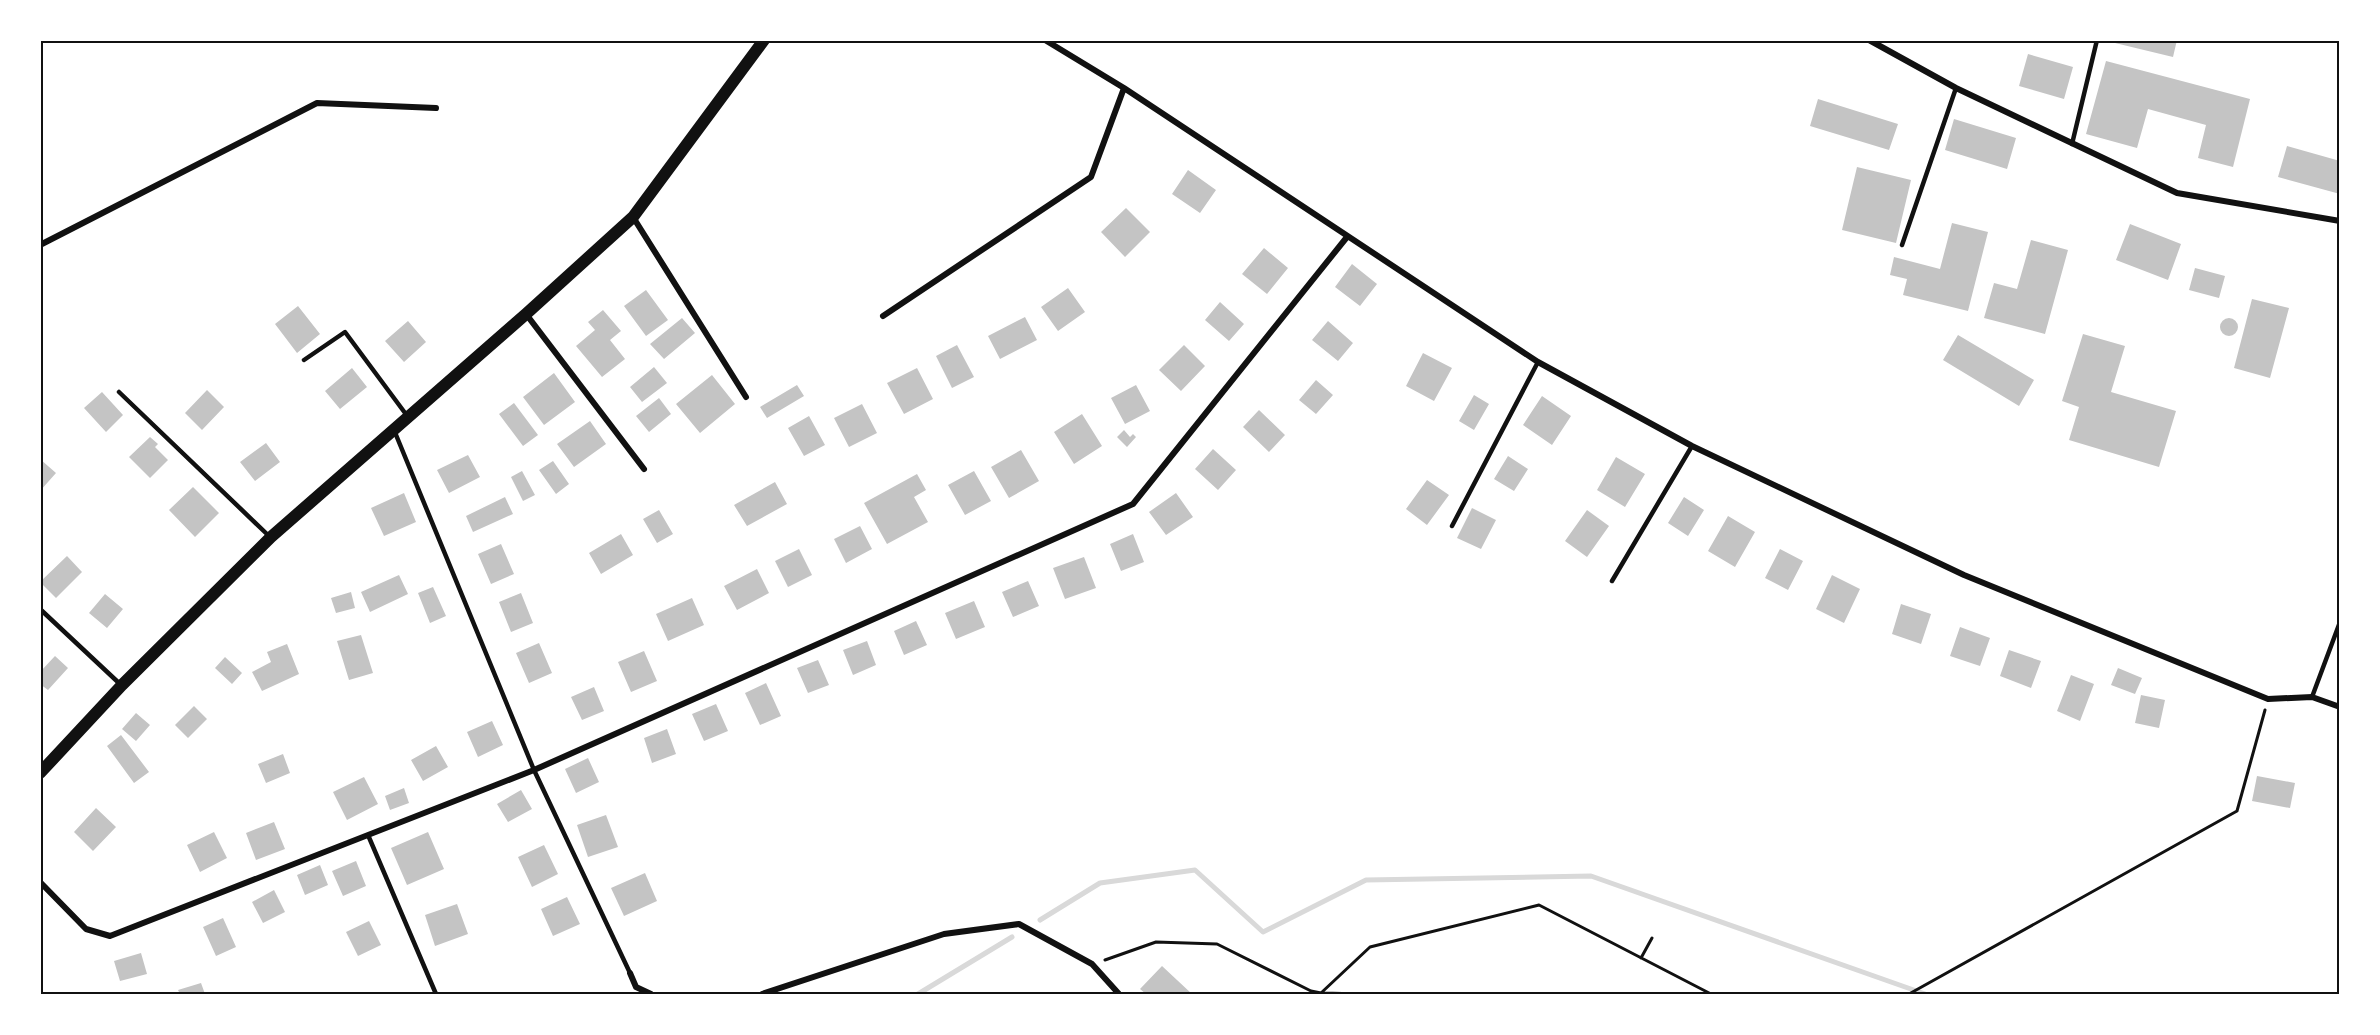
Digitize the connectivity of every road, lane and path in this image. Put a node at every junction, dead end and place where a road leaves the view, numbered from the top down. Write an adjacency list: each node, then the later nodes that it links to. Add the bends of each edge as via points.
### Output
1 (764, 40): 9 (main road)
2 (1045, 40): 5 (street)
3 (1869, 40): 6 (street)
4 (2097, 40): 8 (lane)
5 (1124, 88): 11 (street); 15 (street, via 1091,177)
6 (1956, 88): 8 (street); 13 (lane)
7 (436, 108): 12 (street, via 317,103)
8 (2072, 144): 10 (street, via 2177,193)
9 (633, 217): 14 (main road); 19 (street)
10 (2340, 221)
11 (1347, 237): 17 (street); 33 (street, via 1133,504)
12 (40, 245)
13 (1902, 245)
14 (526, 314): 20 (main road); 23 (street)
15 (883, 316)
16 (304, 360): 20 (lane, via 345,332)
17 (1538, 362): 22 (street); 24 (lane)
18 (119, 392): 25 (lane)
19 (746, 397)
20 (408, 417): 21 (main road)
21 (393, 428): 25 (main road); 33 (lane)
22 (1692, 446): 26 (lane); 31 (street, via 1964,575)
23 (644, 469)
24 (1452, 526)
25 (271, 537): 29 (main road)
26 (1612, 581)
27 (40, 609): 29 (lane)
28 (2340, 622): 30 (lane)
29 (122, 686): 34 (main road)
30 (2312, 697): 31 (street); 32 (street)
31 (2268, 699): 48 (path, via 2237,811)
32 (2340, 707)
33 (534, 770): 35 (street); 40 (lane)
34 (40, 773)
35 (368, 835): 36 (street, via 110,936 86,929); 41 (lane)
36 (40, 882)
37 (1652, 938): 38 (path)
38 (1641, 958): 45 (path, via 1539,905 1370,947); 47 (path)
39 (1092, 964): 43 (street, via 1019,924 944,934); 44 (street); 45 (path, via 1156,942 1217,944)
40 (630, 973): 42 (street, via 636,987)
41 (436, 994)
42 (651, 994)
43 (762, 994)
44 (1119, 994)
45 (1321, 994): 46 (path)
46 (1362, 994)
47 (1711, 994)
48 (1909, 994)

